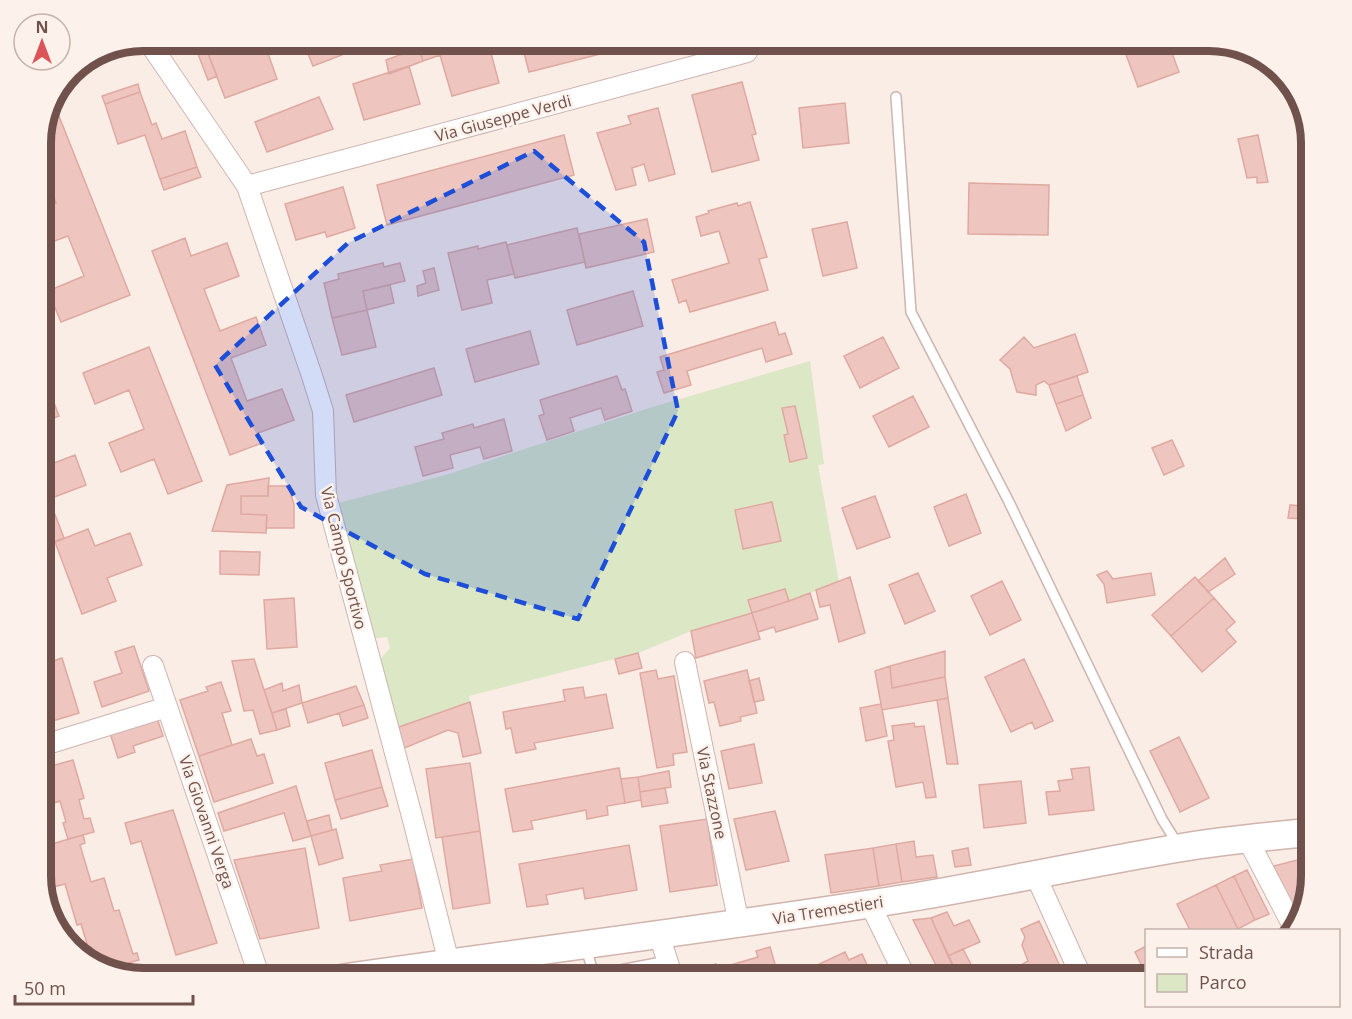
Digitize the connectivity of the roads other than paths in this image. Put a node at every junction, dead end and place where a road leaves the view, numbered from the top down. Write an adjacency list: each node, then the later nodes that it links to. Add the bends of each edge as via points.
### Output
1 (155, 51): 4 (street, Via Campo Sportivo)
2 (747, 51): 4 (street, Via Giuseppe Verdi)
3 (896, 97): 11 (lane, via 910,312 1010,502 1162,819)
4 (247, 186): 18 (street, Via Campo Sportivo, via 323,411 326,495)
5 (685, 662): 15 (street, Via Stazzone)
6 (153, 666): 7 (street, Via Giovanni Verga)
7 (167, 706): 8 (street); 19 (street, Via Giovanni Verga)
8 (51, 743)
9 (1301, 833): 10 (main road, Via Tremestieri)
10 (1248, 838): 11 (main road, Via Tremestieri); 14 (street)
11 (1180, 848): 12 (main road, Via Tremestieri)
12 (1035, 874): 13 (main road, Via Tremestieri); 24 (street)
13 (870, 904): 15 (main road, Via Tremestieri); 23 (street)
14 (1290, 920)
15 (739, 924): 16 (main road, Via Tremestieri)
16 (659, 935): 17 (main road, Via Tremestieri); 22 (street)
17 (586, 945): 18 (main road, Via Tremestieri); 21 (lane)
18 (449, 963): 20 (main road, Via Tremestieri)
19 (257, 968)
20 (414, 968)
21 (592, 968)
22 (669, 968)
23 (901, 968)
24 (1077, 968)

